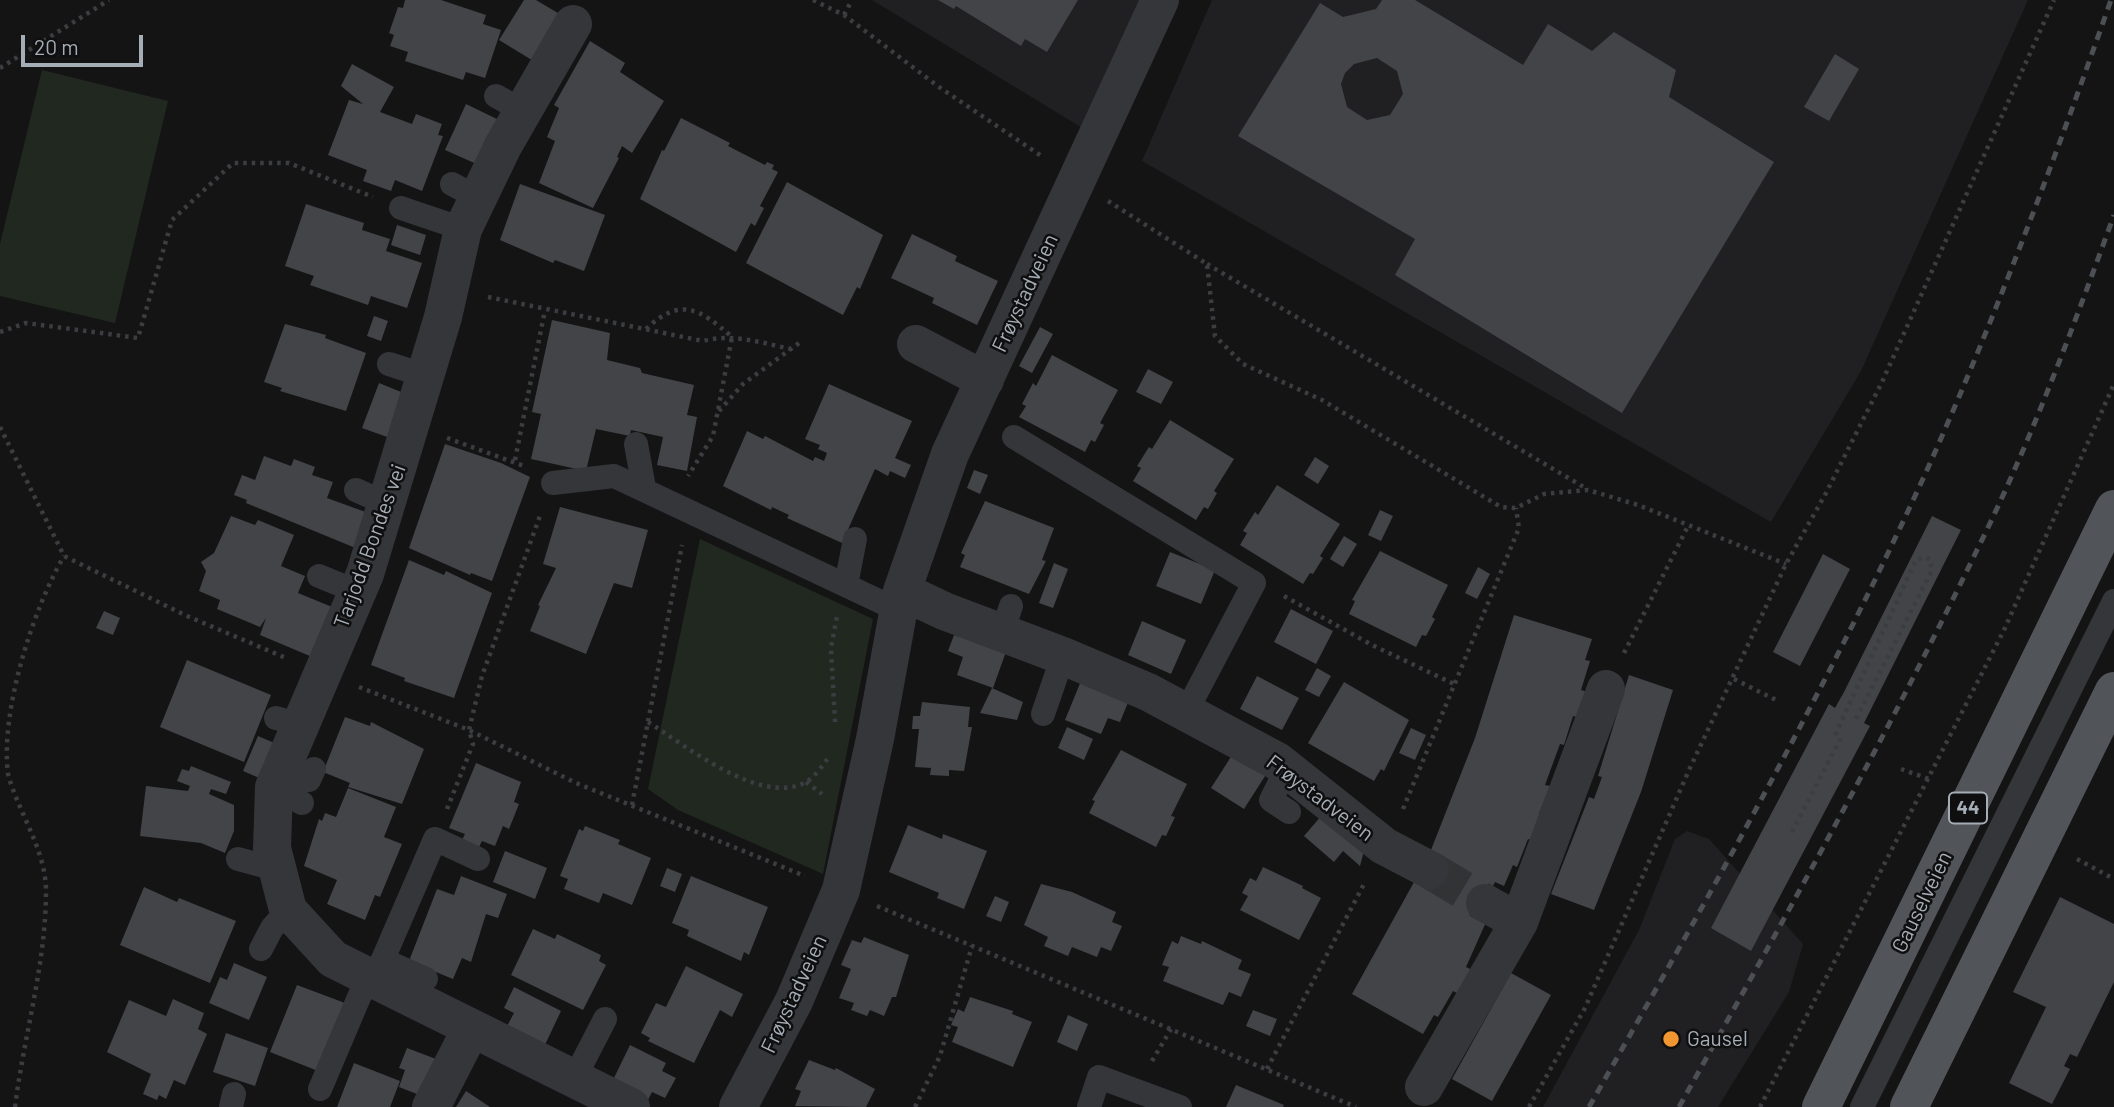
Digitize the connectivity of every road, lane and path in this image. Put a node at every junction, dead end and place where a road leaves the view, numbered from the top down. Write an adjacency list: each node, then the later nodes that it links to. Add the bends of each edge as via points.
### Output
1 (109, 0): 8 (path)
2 (813, 0): 6 (path)
3 (852, 0): 6 (path)
4 (1160, 0): 24 (street, Frøystadveien)
5 (2054, 0): 41 (path, via 1882,382)
6 (844, 15): 9 (path, via 939,87)
7 (573, 24): 12 (street, Tarjodd Bondes vei, via 524,105)
8 (0, 68)
9 (1049, 161)
10 (1099, 196): 13 (path)
11 (401, 208): 12 (lane); 17 (path, via 289,163 233,163 172,220 138,338 26,323)
12 (470, 212): 23 (street, Tarjodd Bondes vei, via 435,302)
13 (1207, 264): 34 (path); 36 (path, via 1215,336 1243,365 1322,400 1501,507)
14 (497, 300): 15 (path)
15 (545, 310): 16 (path); 31 (path)
16 (645, 330): 18 (path, via 703,341); 18 (path, via 682,308 696,309)
17 (0, 332)
18 (732, 337): 21 (path); 26 (path)
19 (799, 343): 21 (path)
20 (916, 344): 24 (street)
21 (791, 349): 26 (path, via 743,384)
22 (389, 364): 23 (lane)
23 (426, 376): 28 (street, Tarjodd Bondes vei)
24 (985, 380): 46 (street, Frøystadveien, via 950,454)
25 (2114, 384): 65 (path, via 2004,630)
26 (718, 411): 35 (path, via 713,436 686,479)
27 (0, 427): 40 (path)
28 (411, 428): 31 (path); 45 (street, Tarjodd Bondes vei, via 383,506)
29 (1014, 437): 43 (lane)
30 (636, 444): 33 (lane)
31 (515, 460): 32 (path)
32 (552, 483): 33 (lane, via 614,476); 70 (path, via 482,676 469,730 473,744)
33 (643, 488): 35 (lane)
34 (1588, 490): 36 (path, via 1544,494); 38 (path)
35 (685, 508): 44 (lane); 57 (path)
36 (1516, 508): 51 (path, via 1519,528)
37 (2114, 509): 100 (main road, Gauselveien / 44)
38 (1688, 526): 41 (path); 52 (path)
39 (855, 539): 44 (lane)
40 (64, 556): 49 (path, via 187,616); 91 (path, via 33,621 6,716 8,773 46,887 42,955)
41 (1786, 564): 50 (path)
42 (319, 576): 45 (lane)
43 (1254, 583): 51 (path); 55 (lane)
44 (846, 585): 46 (lane); 59 (path, via 831,648)
45 (364, 597): 49 (street, Tarjodd Bondes vei)
46 (900, 600): 48 (street, Frøystadveien, via 1007,620); 94 (street, Frøystadveien, via 841,890 794,1001)
47 (2114, 601): 101 (lane)
48 (1063, 656): 55 (street, Frøystadveien); 56 (lane)
49 (322, 673): 75 (street, Tarjodd Bondes vei, via 288,721 293,782 272,848)
50 (1734, 679): 54 (path); 98 (path, via 1585,1008)
51 (1454, 684): 71 (path)
52 (1606, 689): 80 (street)
53 (2114, 691): 102 (main road)
54 (1776, 700)
55 (1185, 713): 63 (street, Frøystadveien)
56 (1043, 714)
57 (648, 722): 62 (path, via 735,777 774,788 806,782 828,759); 67 (path)
58 (1855, 722): 60 (path, via 1931,570 1925,556 1916,560)
59 (835, 727)
60 (1835, 735)
61 (1841, 738): 69 (path)
62 (831, 748)
63 (1287, 768): 68 (lane, via 1271,800); 71 (street, Frøystadveien)
64 (1901, 769): 65 (path)
65 (1927, 778): 66 (path); 99 (path)
66 (1939, 783)
67 (632, 805)
68 (1289, 812)
69 (1792, 832)
70 (435, 839): 74 (lane); 83 (lane)
71 (1384, 846): 76 (street, Frøystadveien); 87 (path)
72 (2073, 857): 77 (path)
73 (237, 859): 75 (lane)
74 (478, 859)
75 (275, 869): 79 (street, Tarjodd Bondes vei)
76 (1430, 870)
77 (2114, 879)
78 (1485, 903): 80 (street)
79 (288, 910): 82 (lane); 83 (street, Tarjodd Bondes vei, via 333,959)
80 (1519, 922): 89 (street)
81 (972, 946): 95 (path, via 940,1056)
82 (261, 949)
83 (375, 972): 84 (lane); 86 (street, Tarjodd Bondes vei); 90 (lane)
84 (426, 979)
85 (605, 1018): 88 (lane)
86 (471, 1029): 88 (street, Tarjodd Bondes vei); 92 (street)
87 (1267, 1069)
88 (574, 1079): 93 (street, Tarjodd Bondes vei)
89 (1424, 1087)
90 (320, 1089)
91 (15, 1107)
92 (431, 1107)
93 (631, 1107)
94 (738, 1107)
95 (915, 1107)
96 (1088, 1107): 97 (lane, via 1099,1077)
97 (1180, 1107)
98 (1529, 1107)
99 (1759, 1107)
100 (1821, 1107)
101 (1862, 1107)
102 (1909, 1107)

